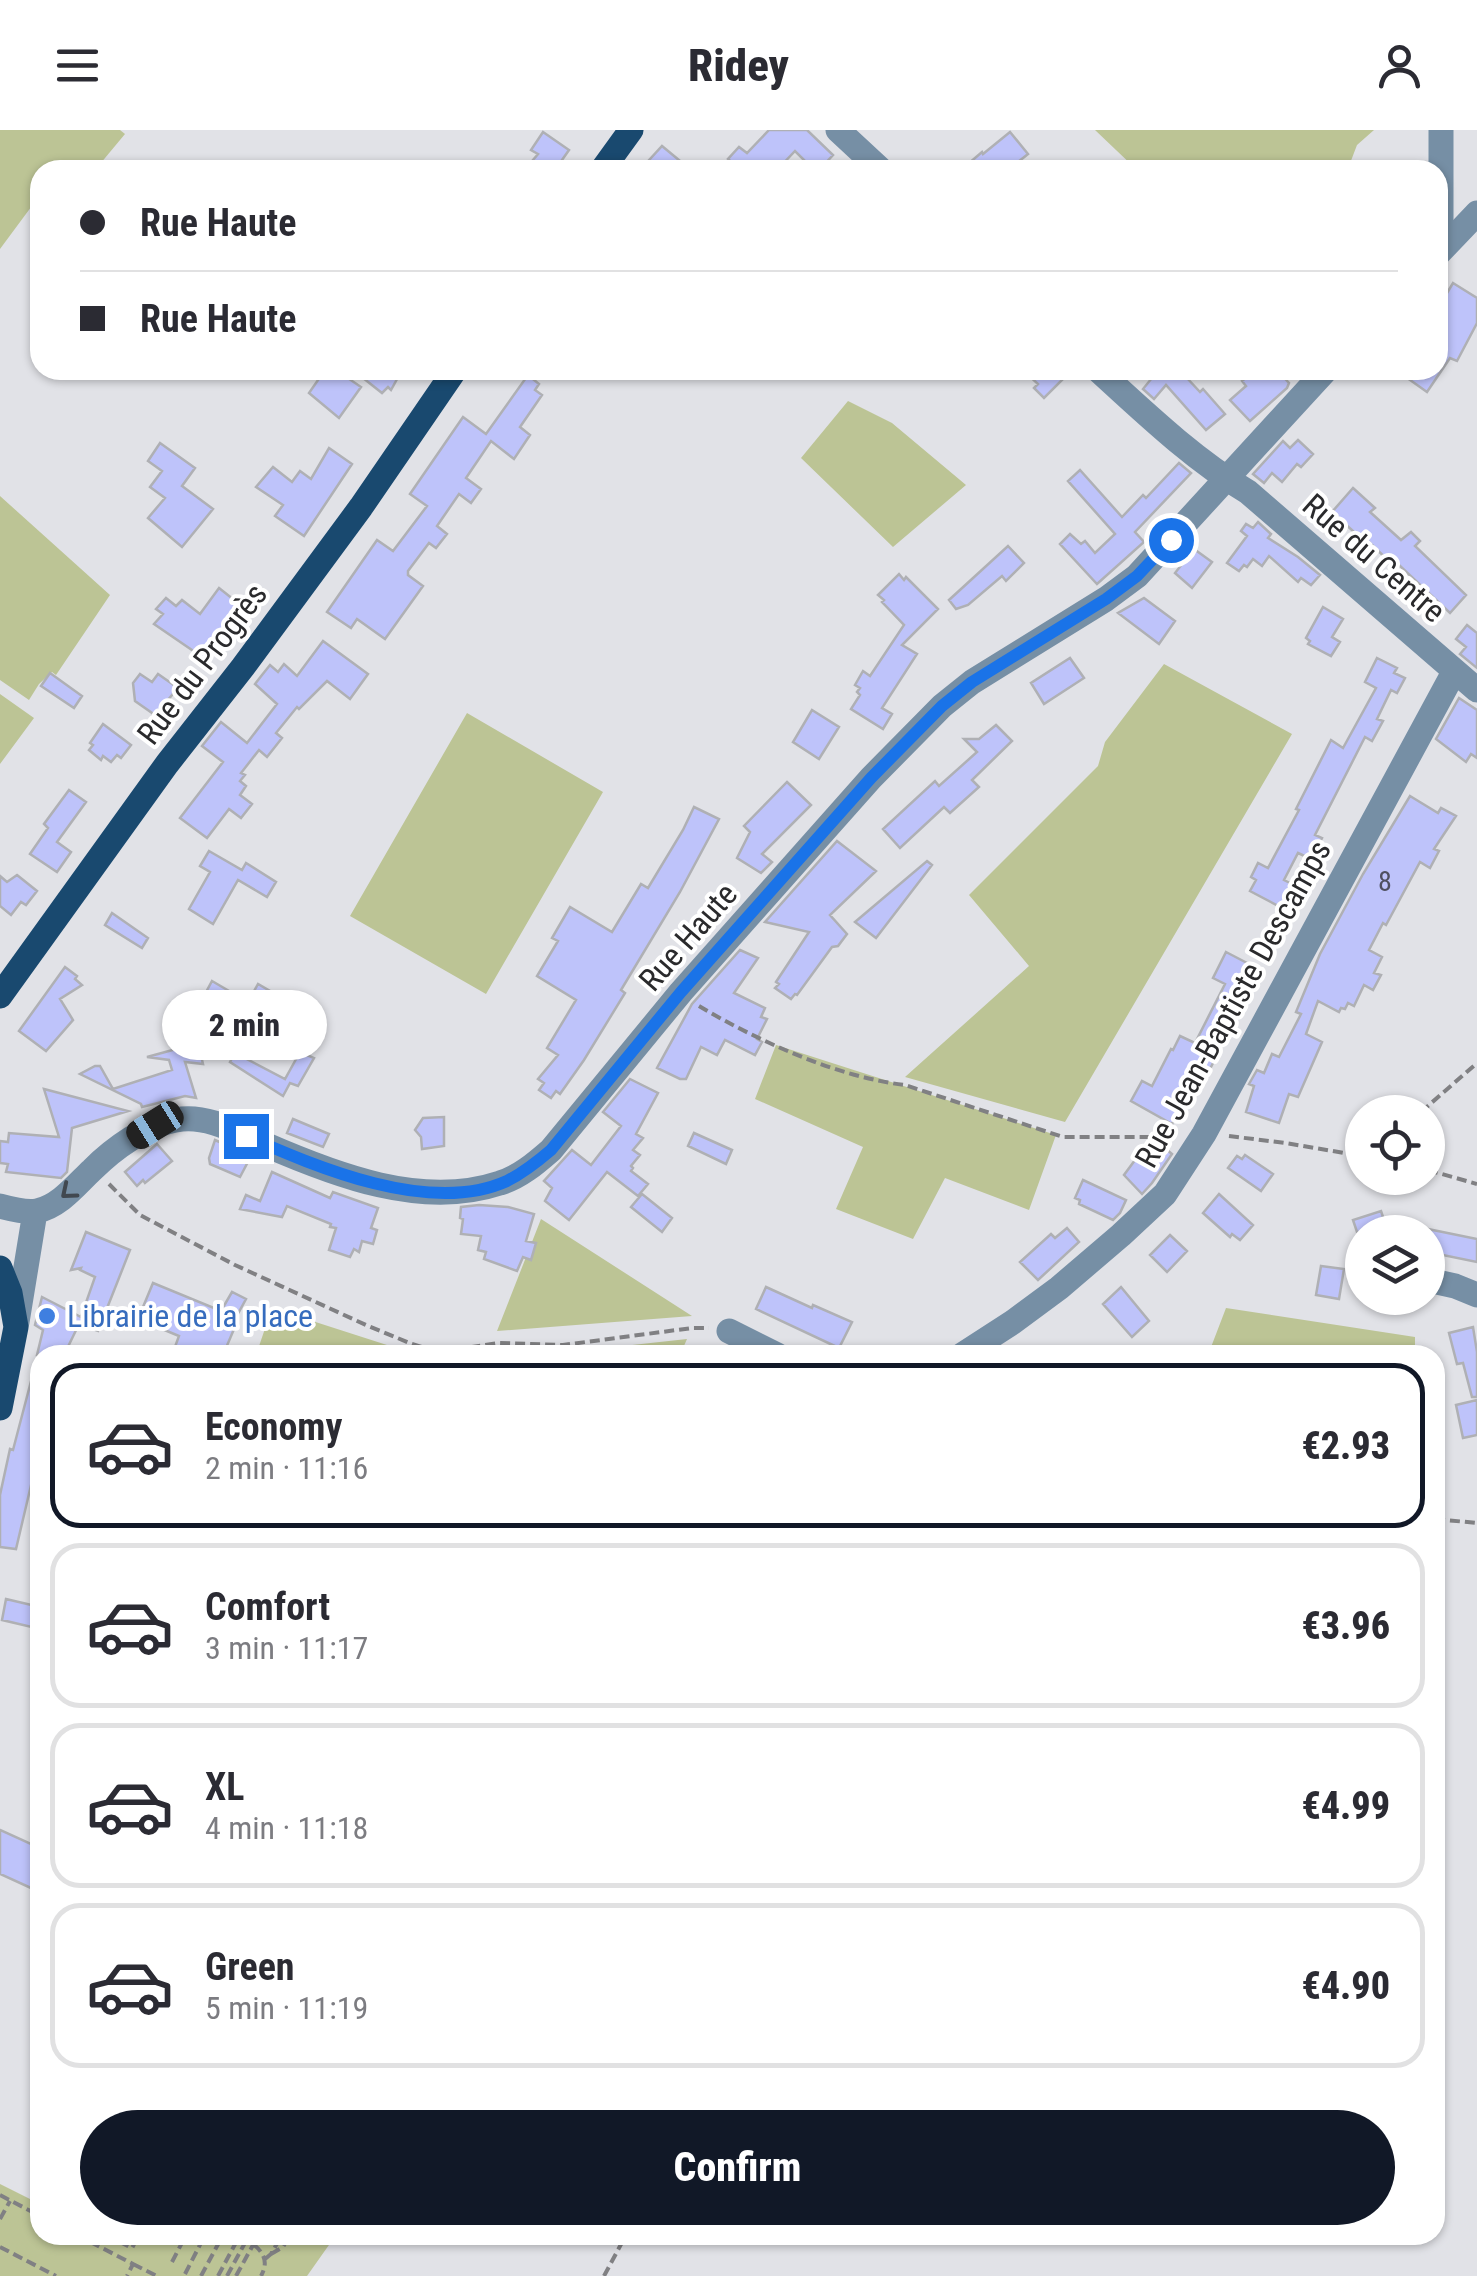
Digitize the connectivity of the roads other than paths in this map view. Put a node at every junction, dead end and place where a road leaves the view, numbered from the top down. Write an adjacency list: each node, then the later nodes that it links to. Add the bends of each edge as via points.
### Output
1 (631, 130): 4 (main road)
2 (838, 130): 5 (street)
3 (1442, 130): 6 (street)
4 (609, 160)
5 (870, 160)
6 (1442, 160)
7 (1477, 213): 8 (street)
8 (1448, 244)
9 (449, 380): 15 (main road, Rue du Progrès)
10 (1109, 380): 12 (street, Rue du Centre)
11 (1317, 380): 12 (street, Rue Haute)
12 (1226, 478): 13 (street, Rue du Centre); 17 (street, Rue Haute, one-way to 17, via 1137,576 942,706 871,778 530,1168 475,1190 416,1190 343,1176 204,1120 180,1119 155,1125 119,1148 54,1204)
13 (1454, 672): 14 (street, Rue du Centre); 24 (street, Rue Jean-Baptiste Descamps, via 1204,1134 1164,1194 1059,1288)
14 (1477, 690)
15 (0, 996)
16 (0, 1206): 17 (street)
17 (35, 1212): 21 (street)
18 (0, 1268): 21 (main road)
19 (1445, 1284): 20 (street)
20 (1477, 1294)
21 (16, 1328): 25 (main road)
22 (728, 1330): 23 (street)
23 (757, 1345)
24 (977, 1345)
25 (0, 1408)

